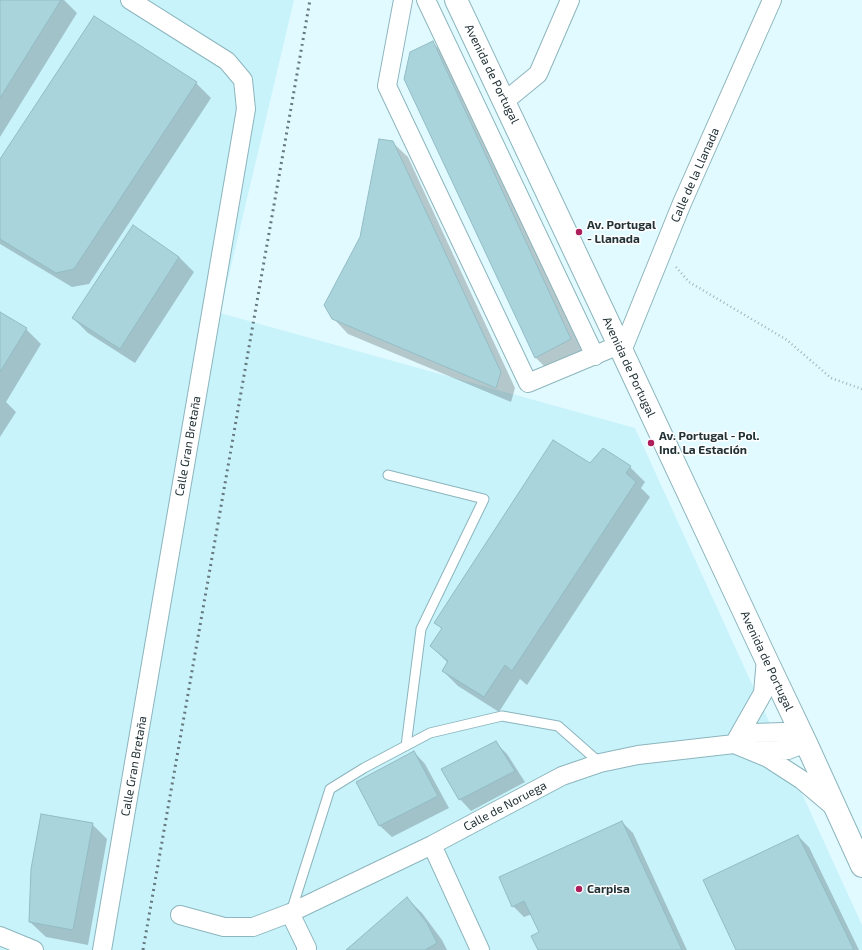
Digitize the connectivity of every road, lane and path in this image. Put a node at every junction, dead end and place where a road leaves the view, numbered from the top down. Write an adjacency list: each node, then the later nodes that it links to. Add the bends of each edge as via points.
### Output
1 (130, 0): 26 (street, Calle Gran Bretaña, via 227,60 243,80 246,109)
2 (403, 0): 10 (street, via 387,86 528,383)
3 (426, 0): 10 (street)
4 (456, 0): 7 (street, Avenida de Portugal)
5 (570, 0): 7 (street, via 538,74)
6 (772, 0): 8 (street, Calle de la Llanada)
7 (505, 101): 9 (street, Avenida de Portugal)
8 (662, 251): 9 (street, Calle de la Llanada); 11 (path, via 689,282 788,340 831,378)
9 (621, 348): 10 (street); 13 (street, Avenida de Portugal)
10 (595, 356)
11 (862, 389)
12 (388, 475): 16 (lane, via 484,499 421,629)
13 (766, 659): 14 (street, Avenida de Portugal); 15 (street, via 763,693)
14 (806, 743): 15 (street, Calle de Noruega, via 783,732 753,733); 17 (street, Calle de Noruega, via 788,750); 19 (street, Avenida de Portugal)
15 (734, 744): 17 (street, Calle de Noruega); 18 (street, Calle de Noruega, via 638,755)
16 (406, 746): 18 (lane, via 430,733 502,716 558,726); 22 (lane, via 330,789)
17 (753, 752): 19 (street, Calle de Noruega, via 768,758 802,780)
18 (600, 763): 20 (street, Calle de Noruega, via 562,776)
19 (835, 808): 21 (street, Avenida de Portugal)
20 (432, 845): 22 (street, Calle de Noruega); 28 (street)
21 (862, 866)
22 (290, 913): 23 (street, Calle de Noruega, via 253,927 224,927); 27 (street)
23 (180, 915)
24 (0, 936): 25 (street)
25 (34, 950)
26 (102, 950)
27 (306, 950)
28 (480, 950)

